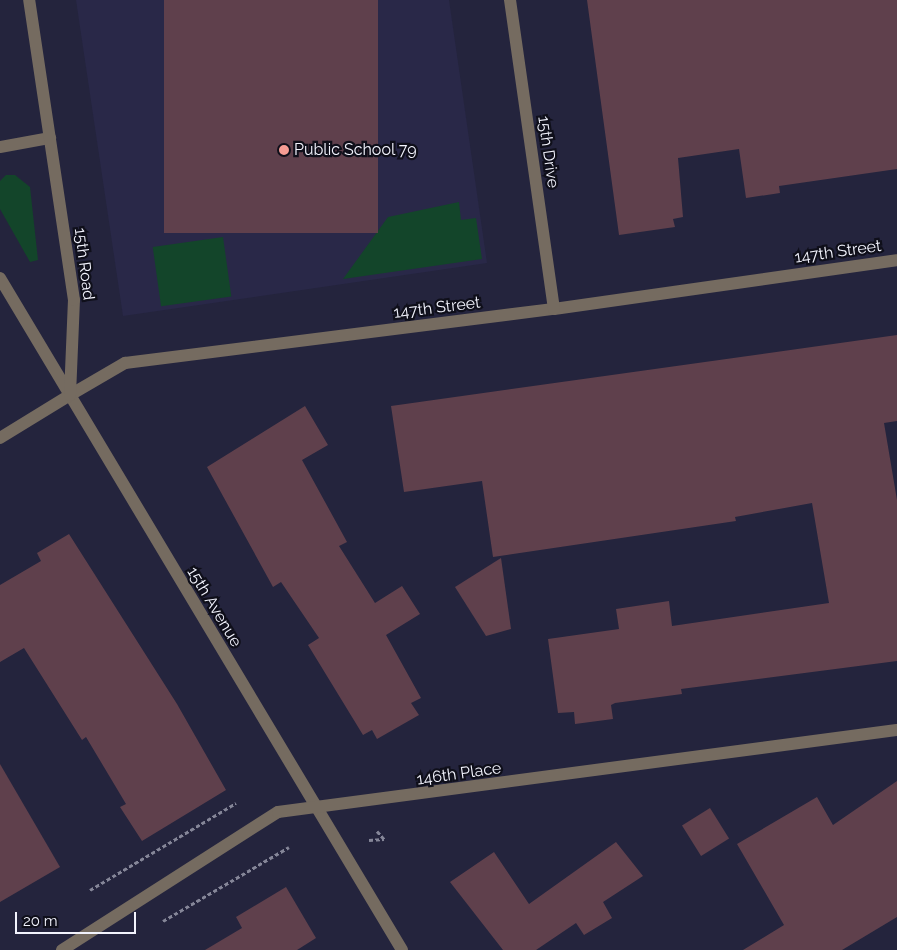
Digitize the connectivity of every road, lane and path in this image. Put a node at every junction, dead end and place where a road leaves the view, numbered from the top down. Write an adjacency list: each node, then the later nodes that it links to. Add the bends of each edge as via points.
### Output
1 (29, 0): 3 (street, 15th Road)
2 (510, 0): 7 (street, 15th Drive)
3 (50, 138): 4 (street); 8 (street, 15th Road, via 74,300)
4 (0, 147)
5 (897, 260): 7 (street, 147th Street)
6 (0, 278): 8 (street, 15th Avenue)
7 (554, 310): 8 (street, 147th Street, via 125,363)
8 (70, 395): 9 (street, 147th Street); 12 (street, 15th Avenue)
9 (0, 438)
10 (897, 730): 12 (street, 146th Place)
11 (244, 798): 16 (path)
12 (315, 809): 18 (street, 146th Place, via 278,812); 19 (street, 15th Avenue)
13 (377, 831): 14 (path, via 384,839)
14 (368, 840)
15 (289, 847): 17 (path)
16 (90, 890)
17 (158, 924)
18 (62, 950)
19 (402, 950)

